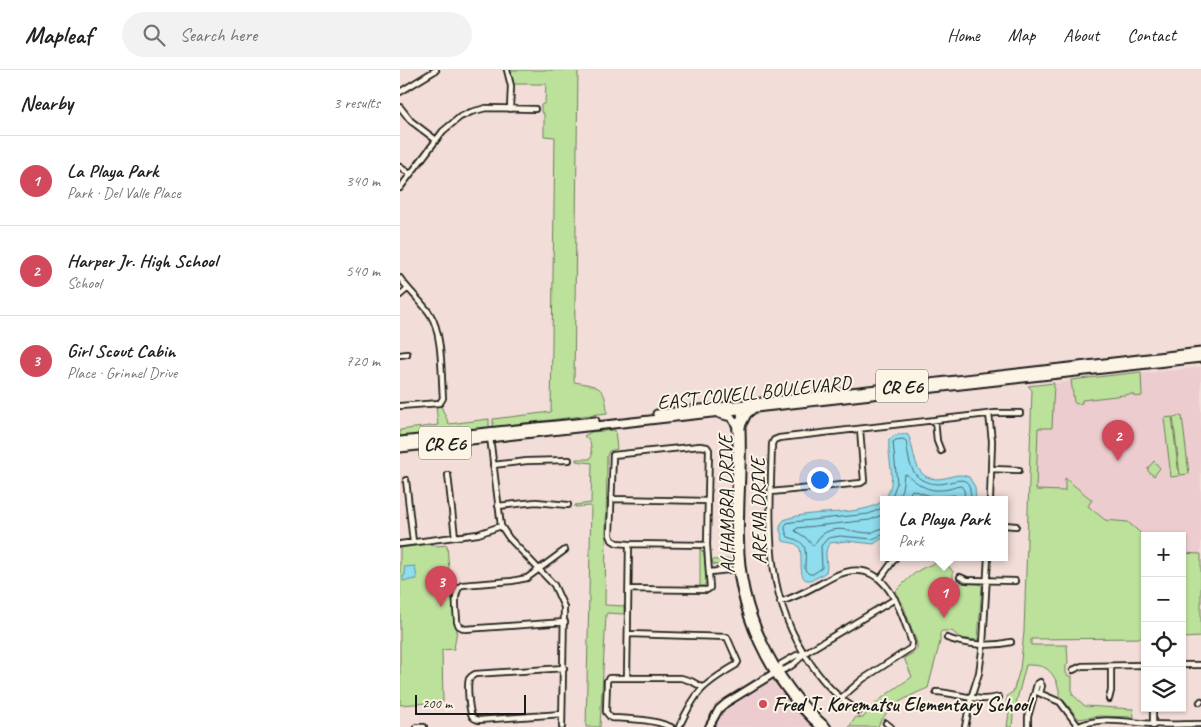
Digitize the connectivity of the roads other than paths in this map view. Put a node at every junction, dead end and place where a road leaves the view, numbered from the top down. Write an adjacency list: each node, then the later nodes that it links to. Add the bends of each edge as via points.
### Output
1 (436, 70): 3 (street)
2 (507, 70): 5 (street, via 511,86)
3 (400, 92)
4 (400, 107): 7 (street, via 411,121)
5 (510, 108): 6 (street); 7 (street, via 486,108 466,114 448,126)
6 (535, 108)
7 (436, 140): 9 (street)
8 (400, 167): 9 (street)
9 (410, 174): 10 (street)
10 (400, 188)
11 (400, 278): 12 (street)
12 (407, 289): 13 (street); 18 (street, via 430,315 437,330 443,398 440,403)
13 (400, 296)
14 (1201, 352): 19 (main road, EAST COVELL BOULEVARD / CR E6)
15 (407, 354): 16 (street)
16 (400, 355)
17 (1201, 358): 20 (main road, EAST COVELL BOULEVARD / CR E6)
18 (400, 406)
19 (738, 408): 20 (main road, EAST COVELL BOULEVARD / CR E6); 21 (main road, EAST COVELL BOULEVARD / CR E6); 25 (main road, ALHAMBRA DRIVE); 27 (main road, EAST COVELL BOULEVARD / CR E6)
20 (754, 408): 25 (main road)
21 (715, 413): 25 (main road, via 731,417); 27 (main road, EAST COVELL BOULEVARD / CR E6)
22 (989, 414): 23 (street, ARENA DRIVE); 24 (street, ARENA DRIVE); 33 (street)
23 (1020, 414)
24 (935, 420): 26 (street, ARENA DRIVE); 30 (street)
25 (739, 426): 54 (main road, ALHAMBRA DRIVE, via 735,540)
26 (860, 429): 37 (street, ARENA DRIVE, via 774,440); 37 (street, via 864,481)
27 (490, 434): 28 (main road, EAST COVELL BOULEVARD / CR E6); 29 (main road, EAST COVELL BOULEVARD / CR E6); 32 (street)
28 (400, 441)
29 (400, 448)
30 (941, 451)
31 (569, 460): 32 (street)
32 (493, 465): 42 (street)
33 (991, 470): 34 (street); 38 (street)
34 (1019, 470)
35 (448, 475): 46 (street)
36 (406, 480): 47 (street)
37 (771, 492): 63 (street, ARENA DRIVE, via 770,542)
38 (990, 496)
39 (611, 499): 40 (street); 40 (street, via 613,455 700,446 707,447 709,454); 49 (street, via 610,535 617,543)
40 (708, 501): 50 (street)
41 (568, 505): 42 (street, via 536,502)
42 (498, 506): 43 (street)
43 (501, 526): 46 (street, via 485,533); 55 (street)
44 (1008, 526): 45 (street)
45 (1016, 526)
46 (455, 537): 47 (street)
47 (413, 542): 48 (street)
48 (400, 544)
49 (629, 544): 50 (street); 61 (street)
50 (707, 545): 56 (street)
51 (565, 550): 55 (street)
52 (893, 561): 58 (street)
53 (988, 561): 59 (street)
54 (739, 569): 56 (street); 76 (main road, ALHAMBRA DRIVE, via 751,626 761,650)
55 (540, 570): 64 (street, via 560,596); 64 (street, via 521,580 459,586 456,594 459,626 468,630)
56 (710, 572): 61 (street, via 710,588 707,590)
57 (960, 577): 59 (street)
58 (880, 579): 62 (street); 63 (street, via 862,571 845,572)
59 (988, 581): 60 (street); 68 (street)
60 (1015, 581)
61 (629, 589): 65 (street)
62 (895, 599): 69 (street); 81 (street, via 912,643 911,648 863,679)
63 (780, 602): 69 (street, ARENA DRIVE)
64 (565, 622): 74 (street)
65 (628, 634): 77 (street); 78 (street, via 727,637 738,662)
66 (947, 638): 68 (street)
67 (1011, 642): 68 (street)
68 (983, 644): 82 (street)
69 (804, 654): 76 (street, via 781,664); 81 (street, ARENA DRIVE, via 819,676)
70 (1201, 664): 72 (street)
71 (1141, 665): 73 (street)
72 (1186, 665)
73 (1111, 666): 75 (street, via 1082,666); 83 (street)
74 (564, 668): 86 (street); 86 (street, via 475,674 468,682 471,714 479,720)
75 (1073, 670)
76 (777, 672): 98 (main road, via 726,703); 99 (main road, ALHAMBRA DRIVE, via 797,704); 100 (main road, ALHAMBRA DRIVE)
77 (627, 677): 78 (street, via 681,678); 96 (street, via 608,678 608,716 658,722)
78 (702, 688): 97 (street, via 690,703)
79 (936, 692): 82 (street)
80 (999, 697): 82 (street)
81 (841, 698): 84 (street, ARENA DRIVE)
82 (971, 698): 102 (street)
83 (1109, 699)
84 (860, 711)
85 (1153, 712): 92 (street)
86 (562, 714): 95 (street)
87 (1108, 720): 91 (street); 92 (street); 104 (street)
88 (886, 723): 101 (street)
89 (1201, 724): 93 (street)
90 (424, 726): 94 (street)
91 (1078, 726): 103 (street, via 1060,702 1037,693)
92 (1153, 726): 93 (street)
93 (1194, 726)
94 (417, 727)
95 (562, 727)
96 (671, 727)
97 (679, 727)
98 (709, 727)
99 (820, 727)
100 (827, 727)
101 (891, 727)
102 (965, 727)
103 (1028, 727)
104 (1108, 727)

